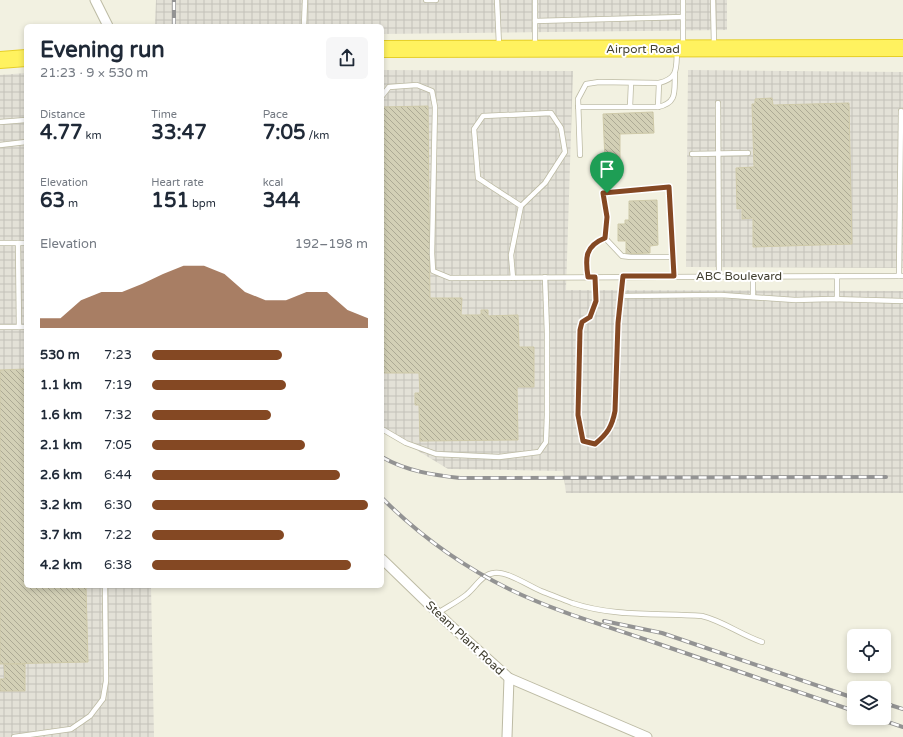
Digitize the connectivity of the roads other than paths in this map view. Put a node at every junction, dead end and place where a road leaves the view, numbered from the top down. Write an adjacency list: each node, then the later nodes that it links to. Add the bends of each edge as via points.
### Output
1 (95, 0): 11 (street)
2 (304, 0): 12 (lane)
3 (426, 0): 4 (lane)
4 (436, 0)
5 (497, 0): 15 (lane)
6 (535, 0): 10 (lane)
7 (683, 0): 9 (lane)
8 (713, 0): 18 (lane)
9 (683, 17): 10 (lane); 17 (lane)
10 (536, 21): 16 (lane)
11 (107, 24)
12 (304, 24)
13 (903, 48): 18 (highway, Airport Road)
14 (384, 49): 15 (highway, Airport Road)
15 (499, 49): 16 (highway, Airport Road)
16 (536, 49): 17 (highway, Airport Road)
17 (680, 49): 18 (highway, Airport Road); 21 (lane)
18 (714, 49)
19 (24, 58): 20 (highway)
20 (0, 60)
21 (675, 73): 23 (lane, via 672,78); 28 (lane, via 674,96 671,102)
22 (631, 82): 23 (lane); 26 (lane, via 586,84 578,99); 27 (lane)
23 (659, 83): 28 (lane)
24 (384, 93): 53 (lane, ABC Boulevard, via 389,87 417,85 432,91 435,107 433,271 450,278)
25 (718, 103): 35 (lane)
26 (578, 107): 27 (lane); 37 (lane)
27 (630, 107): 28 (lane)
28 (658, 108)
29 (901, 111): 49 (lane)
30 (24, 120): 31 (lane)
31 (0, 122)
32 (24, 142): 33 (lane)
33 (0, 144)
34 (748, 152): 35 (lane)
35 (718, 153): 36 (lane); 46 (lane)
36 (692, 154)
37 (580, 155)
38 (521, 206): 38 (lane, via 545,183 565,152 561,128 551,113 483,116 474,129 478,178); 53 (lane, via 511,255)
39 (605, 238): 43 (lane, via 622,256); 43 (lane, via 607,217 603,193 669,187); 51 (lane, via 591,245 587,258)
40 (0, 243): 41 (lane)
41 (18, 243): 42 (lane); 59 (lane)
42 (24, 243)
43 (673, 257): 45 (lane)
44 (623, 276): 45 (lane, ABC Boulevard); 52 (lane, ABC Boulevard); 54 (lane)
45 (674, 276): 46 (lane, ABC Boulevard)
46 (719, 276): 47 (lane, ABC Boulevard)
47 (753, 276): 48 (lane, ABC Boulevard); 55 (lane)
48 (837, 276): 49 (lane, ABC Boulevard); 56 (lane)
49 (901, 276)
50 (545, 277): 51 (lane, ABC Boulevard); 53 (lane, ABC Boulevard); 61 (lane, via 547,415 546,442 539,452 499,457 436,454 406,443)
51 (588, 277): 52 (lane, ABC Boulevard)
52 (595, 277): 54 (lane, via 596,301 590,317 582,322 580,330 578,415 583,441 595,444 612,424 615,411)
53 (513, 278)
54 (621, 296): 55 (lane)
55 (753, 297): 56 (lane)
56 (837, 299): 57 (lane)
57 (903, 301)
58 (0, 327): 59 (lane)
59 (19, 327): 60 (lane)
60 (24, 327)
61 (384, 430)
62 (384, 561): 64 (street, Steam Plant Road)
63 (105, 588): 67 (lane, via 106,681 103,699 90,716 71,729)
64 (438, 613): 65 (lane, via 466,596 484,576 498,572 542,592 588,608 621,613 702,616); 66 (street, Steam Plant Road)
65 (762, 642)
66 (509, 678): 68 (street); 69 (street, Steam Plant Road)
67 (14, 737)
68 (507, 737)
69 (648, 737)

